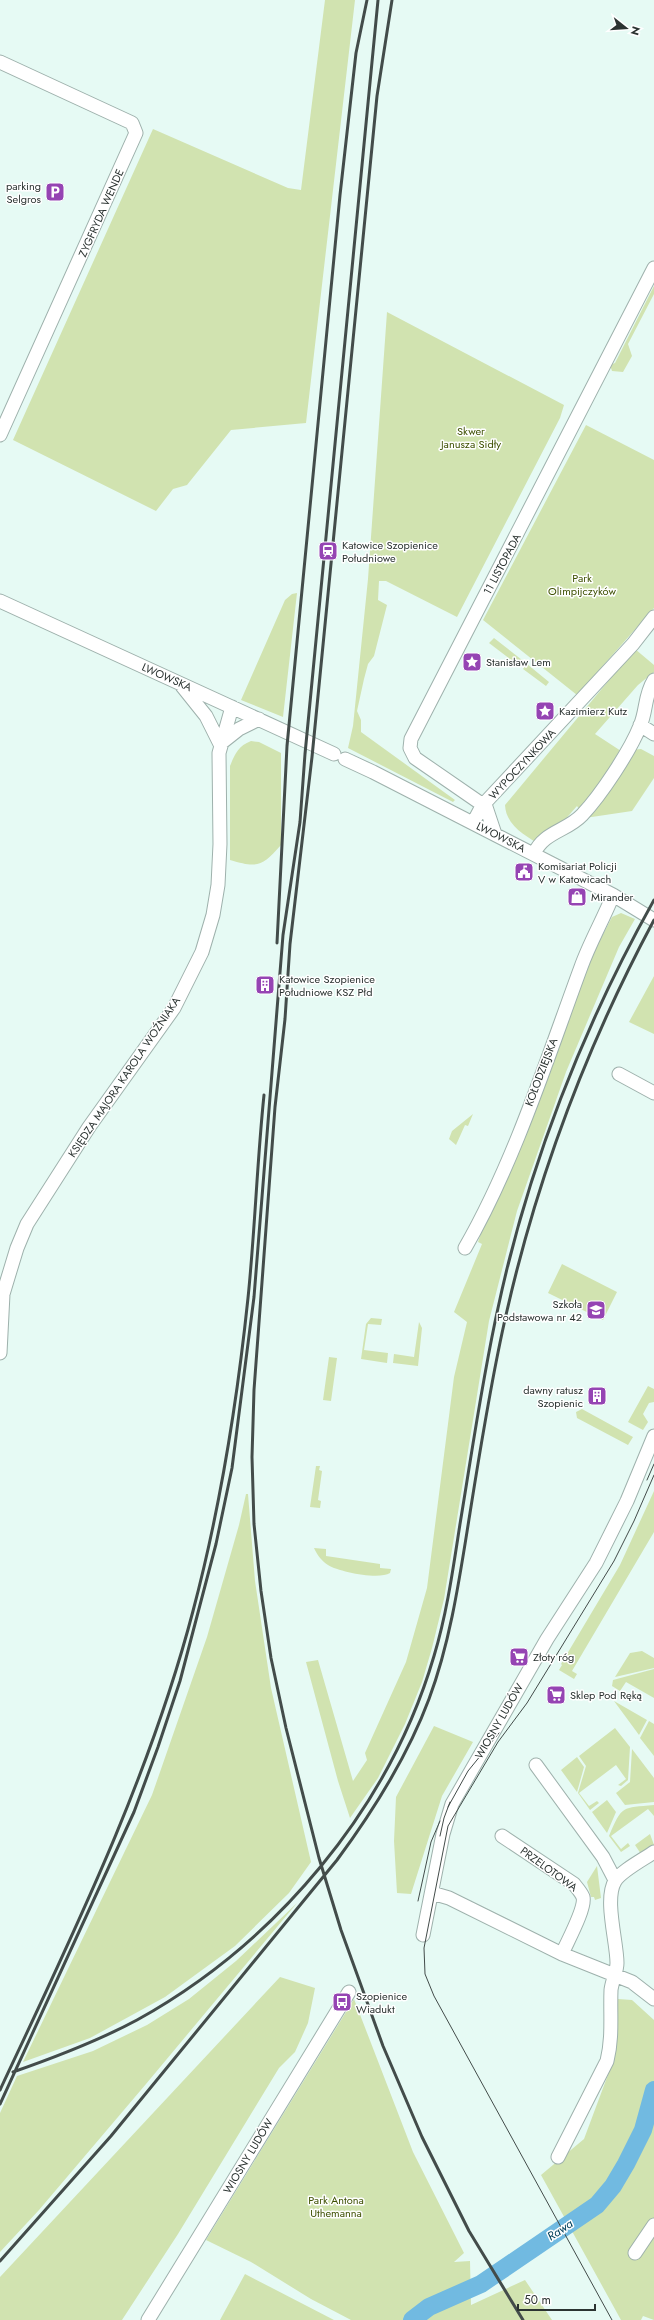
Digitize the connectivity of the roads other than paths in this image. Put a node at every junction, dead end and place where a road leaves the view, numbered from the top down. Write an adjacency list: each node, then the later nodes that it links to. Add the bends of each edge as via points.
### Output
1 (0, 62): 3 (street, ZYGFRYDA WENDE, via 132,123 136,133)
2 (654, 268): 13 (street, 11 LISTOPADA, via 411,739 410,748 415,758)
3 (0, 435)
4 (0, 600): 7 (street, LWOWSKA)
5 (654, 617): 13 (street, WYPOCZYNKOWA, via 628,650)
6 (654, 680): 10 (street, via 647,691)
7 (180, 683): 8 (street, LWOWSKA); 12 (street, KSIĘDZA MAJORA KAROLA WOŹNIAKA, via 206,716)
8 (232, 707): 9 (street, LWOWSKA); 12 (street, KSIĘDZA MAJORA KAROLA WOŹNIAKA)
9 (259, 719): 12 (street, via 239,729); 14 (street, LWOWSKA)
10 (640, 725): 11 (street); 16 (street, via 614,772 581,817 538,844)
11 (654, 734)
12 (220, 744): 22 (street, KSIĘDZA MAJORA KAROLA WOŹNIAKA, via 218,885 213,915 202,952 174,1008 89,1127 27,1224 3,1294)
13 (481, 805): 14 (street, WYPOCZYNKOWA); 14 (street, WYPOCZYNKOWA); 15 (street)
14 (471, 822): 15 (street, LWOWSKA)
15 (495, 834): 16 (street, LWOWSKA)
16 (534, 854): 17 (street, LWOWSKA)
17 (613, 895): 18 (street, LWOWSKA); 21 (street, KOŁODZIEJSKA, via 586,953 521,1127 487,1208)
18 (654, 920)
19 (619, 1074): 20 (street)
20 (654, 1093)
21 (465, 1248)
22 (0, 1353)
23 (653, 1441): 28 (street, WIOSNY LUDÓW, via 596,1563 547,1639 452,1804 442,1834)
24 (536, 1765): 27 (street, via 603,1857)
25 (502, 1836): 30 (street, PRZELOTOWA, via 574,1884 580,1891 583,1898 581,1911)
26 (654, 1852): 27 (street)
27 (615, 1880): 31 (street, via 611,1894 617,1965)
28 (432, 1893): 29 (street, WIOSNY LUDÓW); 30 (street, via 449,1898)
29 (423, 1935)
30 (562, 1954): 31 (street)
31 (615, 1975): 33 (street, via 638,1985); 34 (street, via 611,1988 610,2048 607,2061)
32 (349, 1992): 37 (street, WIOSNY LUDÓW)
33 (654, 1999)
34 (558, 2157)
35 (654, 2225): 36 (street)
36 (635, 2253)
37 (148, 2320)

